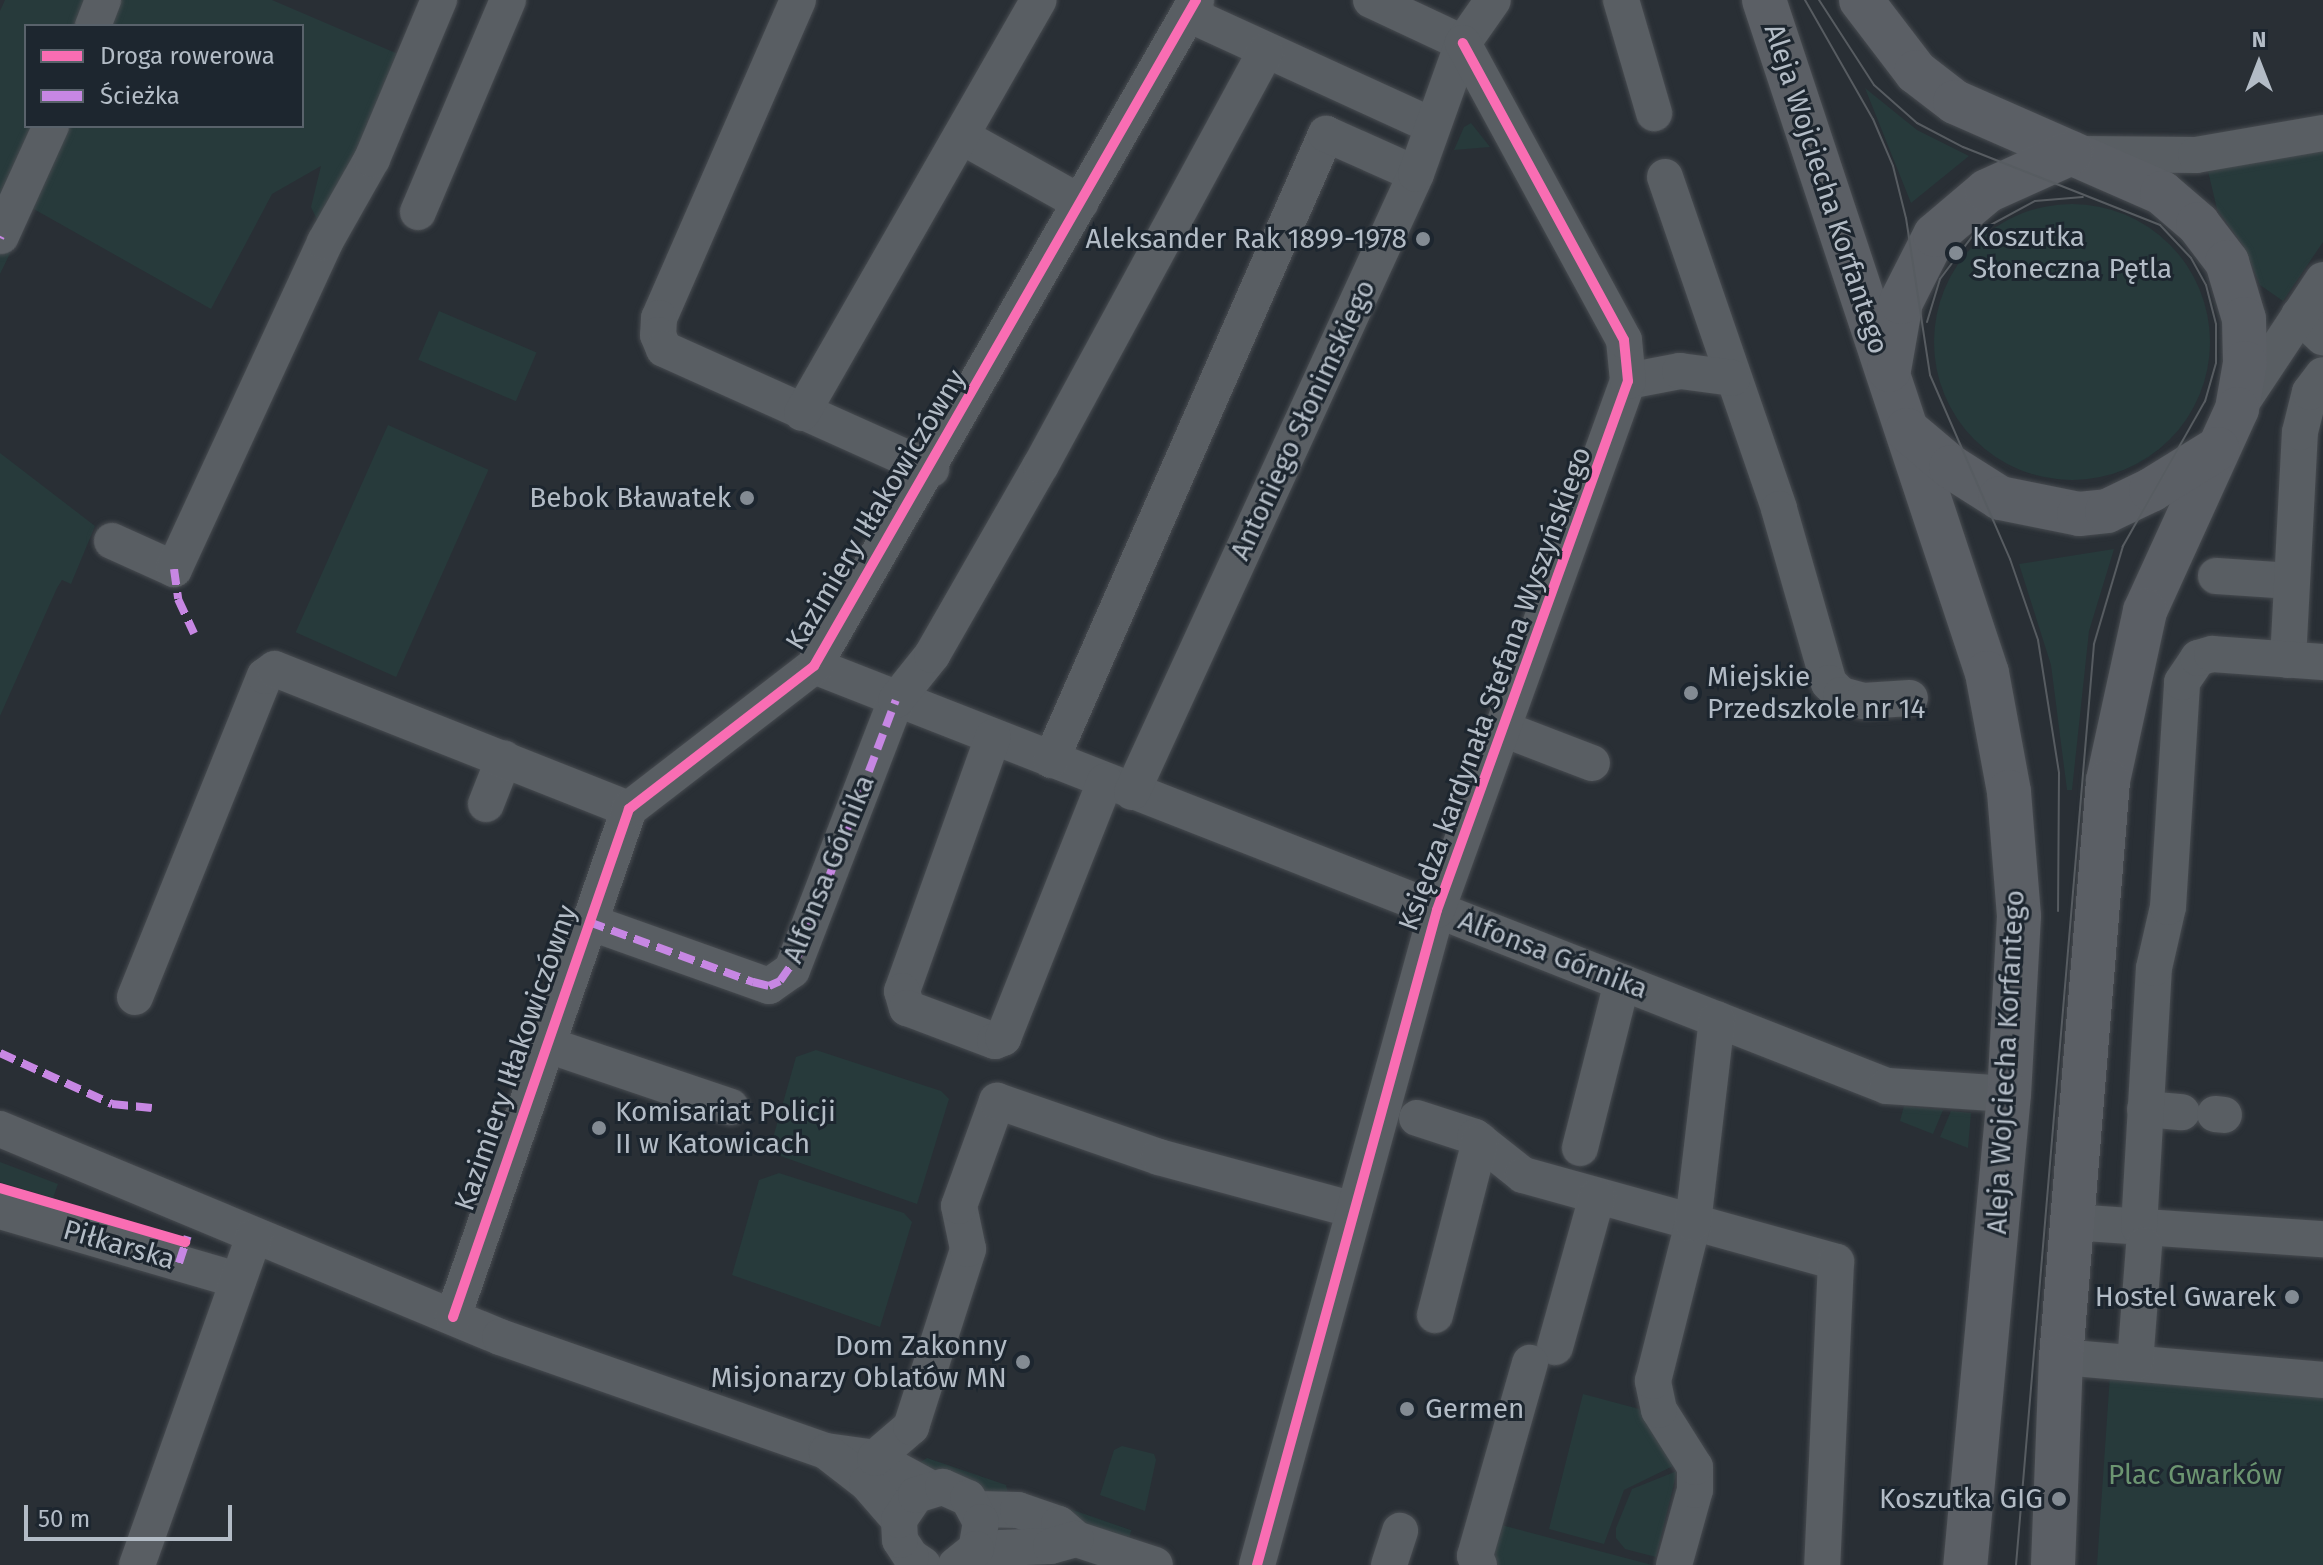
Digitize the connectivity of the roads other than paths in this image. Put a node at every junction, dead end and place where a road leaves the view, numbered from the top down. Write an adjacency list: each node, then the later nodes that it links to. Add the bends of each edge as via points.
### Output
1 (103, 0): 12 (street)
2 (439, 0): 36 (street, via 372,159 325,242 174,569)
3 (508, 0): 24 (street)
4 (798, 0): 32 (street, Kazimiery Iłłakowiczówny, via 659,318 658,335 664,349)
5 (1039, 0): 19 (street)
6 (1371, 0): 13 (street)
7 (1493, 0): 13 (street, Antoniego Słonimskiego)
8 (1621, 0): 15 (street)
9 (1764, 0): 30 (main road, Aleja Wojciecha Korfantego)
10 (1861, 0): 20 (main road, via 1916,72 1955,102)
11 (1192, 7): 14 (street); 23 (street, Kazimiery Iłłakowiczówny)
12 (94, 24)
13 (1463, 43): 16 (street, Antoniego Słonimskiego); 31 (street, Księdza kardynała Stefana Wyszyńskiego, via 1624,340)
14 (1265, 52): 16 (street); 42 (street, via 1018,506 932,655)
15 (1654, 113)
16 (1433, 126): 21 (street, Antoniego Słonimskiego)
17 (50, 128): 25 (street)
18 (2323, 133): 20 (street, via 2196,155)
19 (961, 136): 23 (street); 32 (street)
20 (2071, 153): 30 (main road, via 1987,191 1935,235 1901,302); 33 (main road, via 2162,193 2198,224 2227,262 2244,319 2245,363)
21 (1416, 174): 46 (street, via 1326,134); 48 (street, Antoniego Słonimskiego)
22 (1665, 177): 29 (street)
23 (1081, 203): 35 (street, Kazimiery Iłłakowiczówny)
24 (418, 212)
25 (1, 236)
26 (2323, 280): 27 (street)
27 (2311, 326): 33 (street)
28 (2323, 375): 38 (street, via 2310,392 2300,432)
29 (1733, 378): 31 (street, via 1680,371); 41 (street, via 1815,620 1829,683 1841,695 1863,701)
30 (1888, 378): 34 (main road, Aleja Wojciecha Korfantego)
31 (1628, 381): 43 (street, Księdza kardynała Stefana Wyszyńskiego)
32 (802, 413): 35 (street, Kazimiery Iłłakowiczówny)
33 (2228, 428): 34 (main road, via 2151,490 2107,511 2079,514 2000,498); 68 (main road, via 2145,611 2116,727)
34 (1905, 429): 57 (main road, Aleja Wojciecha Korfantego, via 1987,673 2009,792 2019,916)
35 (931, 469): 40 (street, Kazimiery Iłłakowiczówny)
36 (112, 541)
37 (2216, 576): 38 (street)
38 (2292, 581): 39 (street)
39 (2306, 661): 59 (street, via 2212,654 2198,658 2182,682 2168,907 2154,968)
40 (814, 666): 42 (street, Alfonsa Górnika); 50 (street, Kazimiery Iłłakowiczówny)
41 (1910, 698)
42 (896, 700): 44 (street, Alfonsa Górnika); 52 (street, Alfonsa Górnika, via 801,951 780,981 769,986 753,982)
43 (1506, 730): 47 (street); 51 (street, Księdza kardynała Stefana Wyszyńskiego)
44 (993, 737): 46 (street, Alfonsa Górnika); 48 (street, via 902,991 907,1008 995,1041 1003,1038)
45 (504, 758): 49 (street); 50 (street); 54 (street, via 288,670 265,676)
46 (1051, 760): 48 (street, Alfonsa Górnika)
47 (1592, 763)
48 (1118, 787): 51 (street, Alfonsa Górnika)
49 (486, 804)
50 (629, 809): 52 (street, Kazimiery Iłłakowiczówny)
51 (1437, 910): 53 (street, Alfonsa Górnika); 66 (street, Księdza kardynała Stefana Wyszyńskiego)
52 (589, 922): 56 (street, Kazimiery Iłłakowiczówny)
53 (1622, 982): 55 (street, Alfonsa Górnika); 64 (street)
54 (135, 997)
55 (1717, 1019): 57 (street, Alfonsa Górnika, via 1887,1086); 69 (street)
56 (545, 1044): 58 (street); 75 (street, Kazimiery Iłłakowiczówny)
57 (2009, 1094): 95 (main road, Aleja Wojciecha Korfantego)
58 (731, 1107)
59 (2145, 1109): 60 (street); 71 (street)
60 (2207, 1114)
61 (1417, 1118): 63 (street)
62 (0, 1129): 70 (street)
63 (1480, 1141): 65 (street, via 1523,1175); 74 (street)
64 (1580, 1148)
65 (1597, 1197): 69 (street); 92 (street, via 1475,1556)
66 (1354, 1210): 80 (street, via 1159,1157 997,1101 959,1206 968,1249 911,1427); 90 (street, Księdza kardynała Stefana Wyszyńskiego)
67 (0, 1211): 73 (street, Piłkarska)
68 (2071, 1222): 71 (street); 76 (main road)
69 (1693, 1223): 93 (street, via 1653,1381 1659,1410 1695,1467 1695,1490); 94 (street, via 1836,1262)
70 (254, 1236): 73 (street); 75 (street)
71 (2142, 1236): 72 (street, via 2189,1231); 77 (street)
72 (2317, 1239)
73 (238, 1280): 88 (street)
74 (1435, 1315)
75 (453, 1317): 79 (street)
76 (2061, 1357): 77 (street); 96 (main road)
77 (2135, 1363): 78 (street)
78 (2323, 1380)
79 (826, 1451): 80 (street); 83 (street, via 867,1483)
80 (875, 1458): 81 (street)
81 (930, 1488): 82 (street, via 957,1490); 83 (street, via 916,1495)
82 (977, 1509): 85 (street, via 1018,1510 1059,1524); 86 (street, via 981,1536)
83 (899, 1520): 87 (street, via 900,1540)
84 (1400, 1531): 91 (street)
85 (1055, 1550): 86 (street); 89 (street)
86 (966, 1557)
87 (914, 1562)
88 (137, 1565)
89 (1155, 1565)
90 (1257, 1565)
91 (1389, 1565)
92 (1479, 1565)
93 (1674, 1565)
94 (1822, 1565)
95 (1965, 1565)
96 (2053, 1565)

